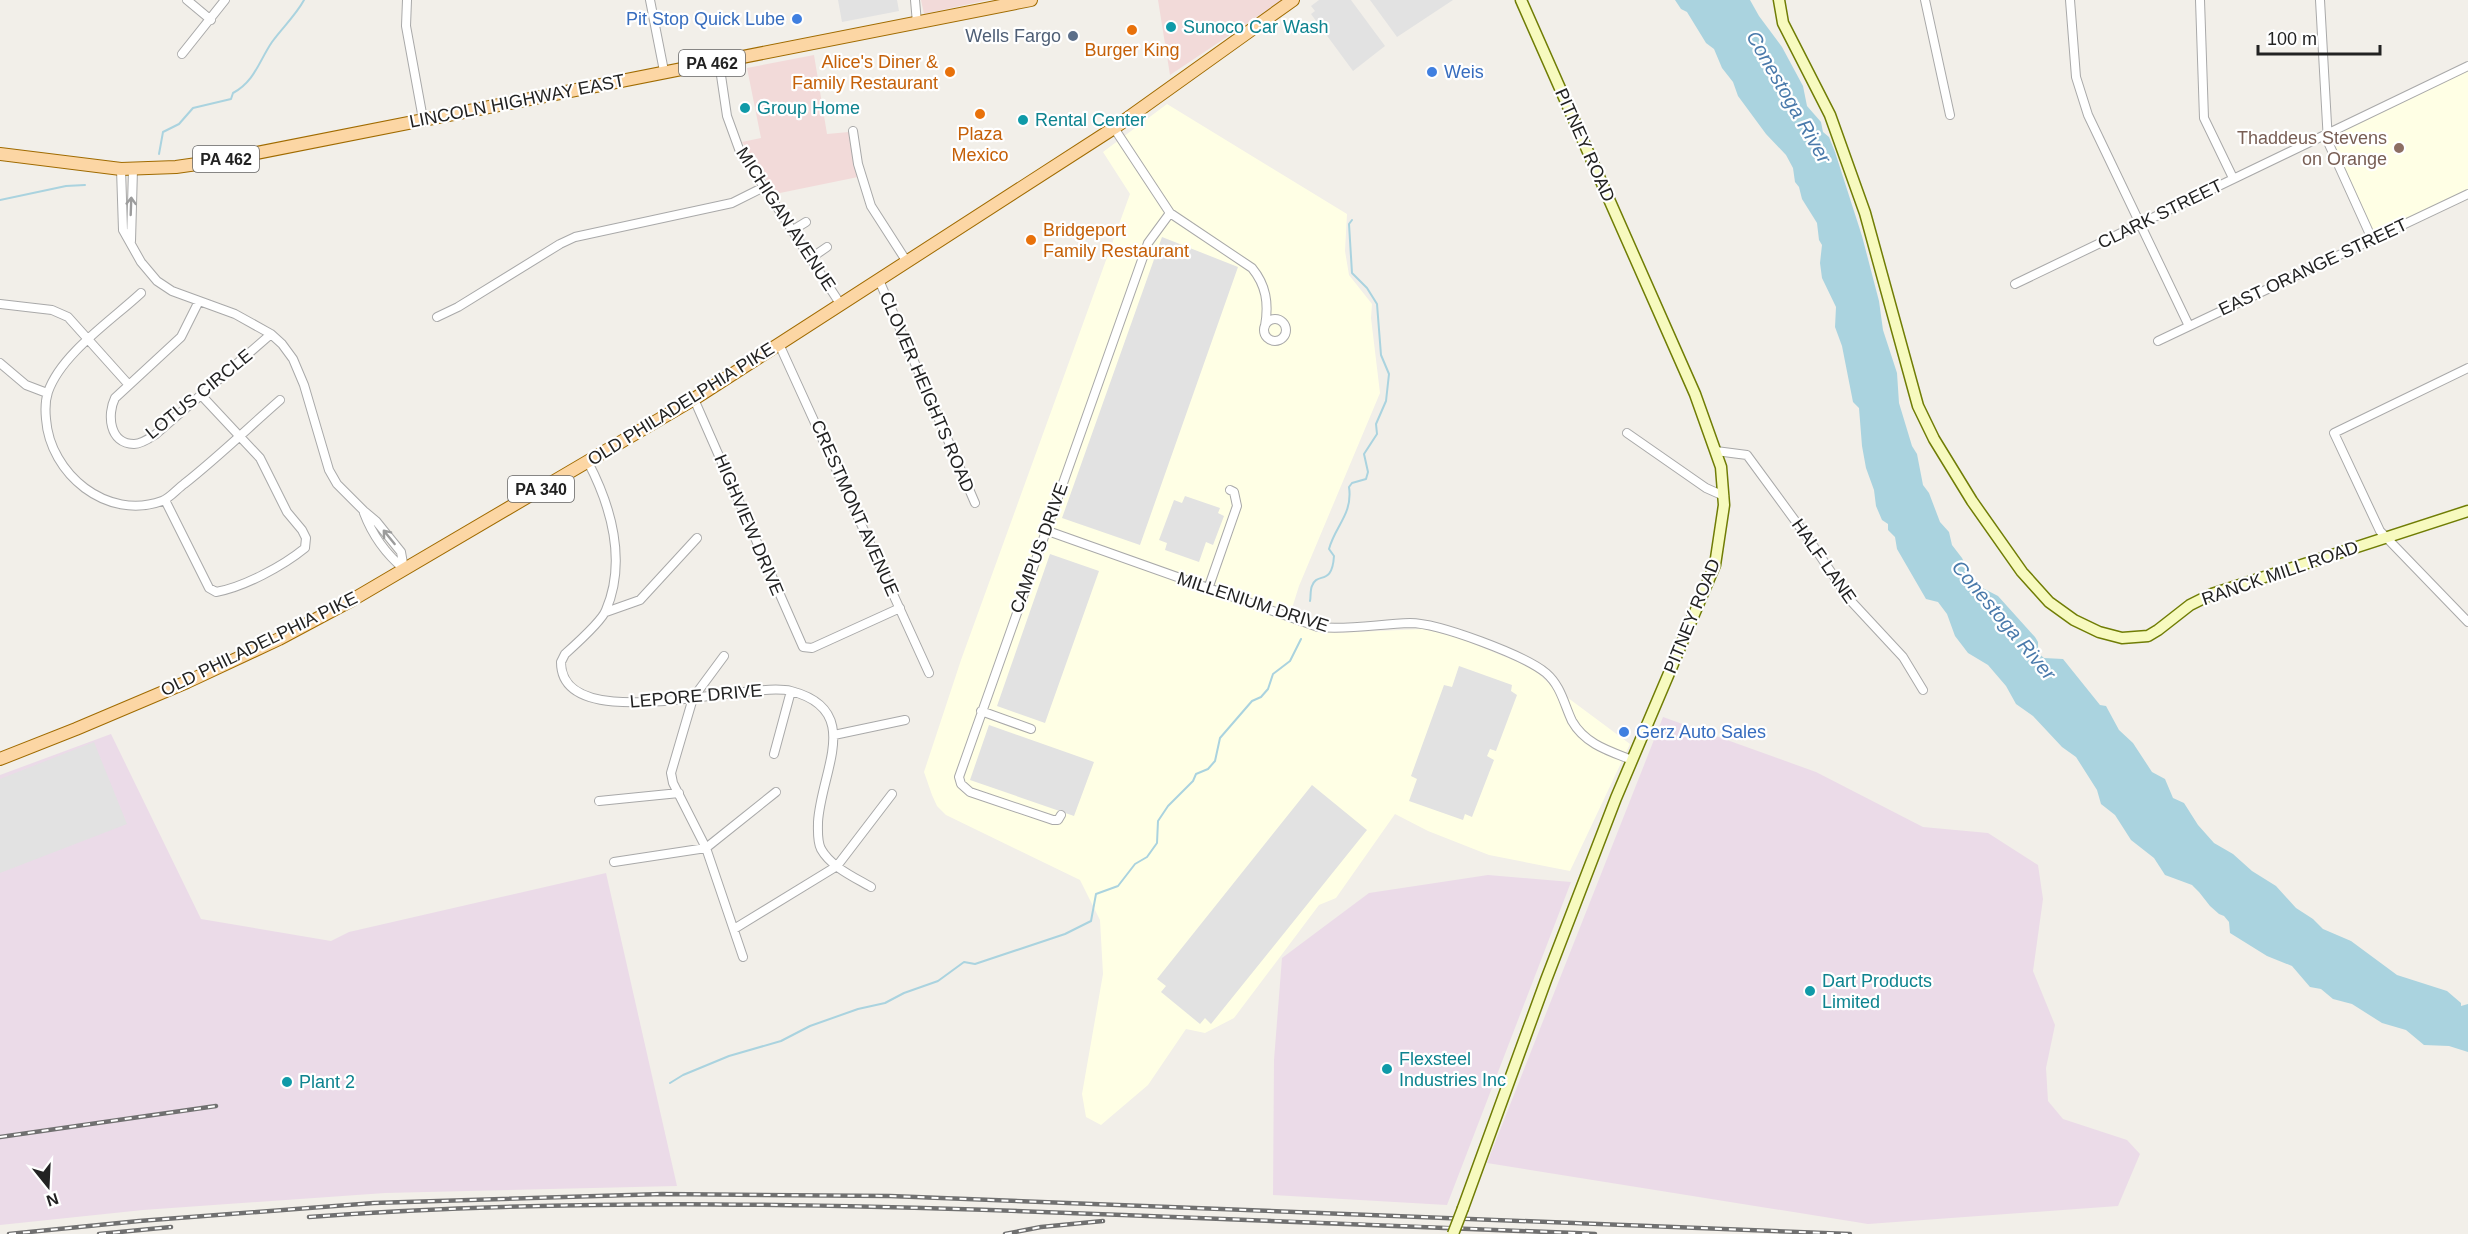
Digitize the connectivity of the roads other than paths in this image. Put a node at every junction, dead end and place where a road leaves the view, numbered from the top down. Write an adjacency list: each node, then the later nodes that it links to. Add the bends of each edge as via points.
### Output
1 (187, 0): 14 (street)
2 (225, 0): 14 (street)
3 (406, 0): 21 (street, via 406,26)
4 (650, 0): 19 (street)
5 (915, 0): 15 (street)
6 (1031, 0): 15 (main road, LINCOLN HIGHWAY EAST / PA 462)
7 (1293, 0): 22 (main road, OLD PHILADELPHIA PIKE / PA 340)
8 (1521, 0): 60 (main road, PITNEY ROAD, via 1695,394)
9 (1779, 0): 69 (main road, RANCK MILL ROAD, via 1783,23 1818,88 1842,147 1875,245 1909,378 1925,422 1972,501 2036,589 2055,607 2099,632 2128,639 2148,636 2197,601)
10 (1925, 0): 20 (street)
11 (2070, 0): 32 (street, via 2073,60 2081,96)
12 (2200, 0): 27 (street, via 2204,118)
13 (2320, 0): 24 (street)
14 (212, 20): 16 (street)
15 (917, 23): 17 (main road, LINCOLN HIGHWAY EAST / PA 462)
16 (182, 54)
17 (719, 62): 19 (main road, LINCOLN HIGHWAY EAST / PA 462); 28 (street, MICHIGAN AVENUE, via 723,99 733,132)
18 (2468, 66): 24 (street, CLARK STREET)
19 (664, 71): 21 (main road, LINCOLN HIGHWAY EAST / PA 462)
20 (1950, 115)
21 (423, 119): 26 (main road, LINCOLN HIGHWAY EAST / PA 462, via 211,162)
22 (1114, 128): 30 (street); 37 (main road, OLD PHILADELPHIA PIKE / PA 340)
23 (853, 131): 37 (street, via 871,206)
24 (2327, 133): 27 (street, CLARK STREET); 34 (street)
25 (0, 154): 26 (main road, LINCOLN HIGHWAY EAST / PA 462)
26 (127, 169): 41 (street, via 131,243 141,262 157,281)
27 (2232, 178): 32 (street, CLARK STREET)
28 (764, 187): 33 (street, MICHIGAN AVENUE); 44 (street, via 732,203 575,237)
29 (2468, 194): 34 (street, EAST ORANGE STREET)
30 (1170, 213): 45 (street, via 1252,268 1266,294); 67 (street, CAMPUS DRIVE, via 1148,243)
31 (807, 222): 33 (street)
32 (2139, 224): 39 (street, CLARK STREET); 46 (street)
33 (793, 230): 36 (street, MICHIGAN AVENUE)
34 (2372, 239): 46 (street, EAST ORANGE STREET)
35 (827, 247): 36 (street)
36 (810, 258): 43 (street, MICHIGAN AVENUE)
37 (907, 262): 38 (main road, OLD PHILADELPHIA PIKE / PA 340)
38 (879, 280): 43 (main road, OLD PHILADELPHIA PIKE / PA 340); 65 (street, CLOVER HEIGHTS ROAD)
39 (2015, 284)
40 (141, 293): 48 (street)
41 (199, 301): 47 (street, via 235,314); 53 (street, LOTUS CIRCLE, via 181,337)
42 (0, 304): 48 (street, via 61,313)
43 (841, 305): 50 (main road, OLD PHILADELPHIA PIKE / PA 340)
44 (437, 316)
45 (1265, 326)
46 (2189, 326): 49 (street, EAST ORANGE STREET)
47 (271, 334): 55 (street, LOTUS CIRCLE); 70 (street, via 293,359 329,470 337,484 376,521 401,552)
48 (89, 340): 53 (street); 54 (street, via 55,375)
49 (2158, 341)
50 (779, 344): 56 (main road, OLD PHILADELPHIA PIKE / PA 340); 72 (street, CRESTMONT AVENUE)
51 (0, 363): 54 (street, via 26,385)
52 (2468, 368): 69 (street, via 2334,433)
53 (129, 385): 55 (street, LOTUS CIRCLE, via 110,409 110,424 123,441 134,444 156,434)
54 (47, 393): 64 (street, via 51,445 59,461 84,490 119,505)
55 (201, 395): 59 (street)
56 (694, 399): 61 (main road, OLD PHILADELPHIA PIKE / PA 340); 72 (street, HIGHVIEW DRIVE, via 800,643 806,648)
57 (280, 400): 59 (street)
58 (1627, 433): 63 (street)
59 (238, 437): 64 (street); 64 (street, via 260,458 287,512 302,530 305,548 258,576 216,592 209,588)
60 (1716, 451): 63 (main road, PITNEY ROAD); 77 (street, HALF LANE, via 1746,454 1850,600 1903,657)
61 (588, 462): 70 (main road, OLD PHILADELPHIA PIKE / PA 340); 73 (street, via 612,521 616,566)
62 (1230, 490): 71 (street, via 1237,506)
63 (1724, 496): 86 (main road, PITNEY ROAD, via 1715,565)
64 (165, 500)
65 (975, 503)
66 (2468, 511): 69 (main road, RANCK MILL ROAD)
67 (1045, 530): 71 (street, MILLENIUM DRIVE); 80 (street, CAMPUS DRIVE)
68 (696, 537): 73 (street, via 640,600)
69 (2386, 538): 74 (street)
70 (404, 569): 85 (main road, OLD PHILADELPHIA PIKE / PA 340, via 279,639)
71 (1208, 589): 86 (street, MILLENIUM DRIVE, via 1318,627 1410,623 1450,630 1547,674 1561,692 1572,721 1583,736)
72 (900, 608): 76 (street, CRESTMONT AVENUE)
73 (606, 612): 79 (street, LEPORE DRIVE, via 561,662 562,673 570,685 604,702)
74 (2468, 622)
75 (724, 656): 79 (street)
76 (929, 673)
77 (1923, 690)
78 (791, 691): 79 (street, LEPORE DRIVE, via 756,689); 83 (street, LEPORE DRIVE, via 821,704 830,715); 84 (street)
79 (693, 698): 88 (street, via 671,773)
80 (981, 711): 82 (street); 91 (street, CAMPUS DRIVE, via 961,769 961,784 970,792 1053,820)
81 (905, 720): 83 (street)
82 (1031, 729)
83 (834, 735): 94 (street, via 818,832 821,849)
84 (774, 754)
85 (0, 759)
86 (1632, 760): 98 (main road, PITNEY ROAD, bridge)
87 (776, 792): 92 (street)
88 (679, 794): 90 (street); 92 (street)
89 (892, 794): 94 (street)
90 (599, 801)
91 (1061, 815)
92 (706, 848): 93 (street); 96 (street)
93 (614, 862)
94 (837, 866): 95 (street); 96 (street)
95 (871, 887)
96 (734, 929): 97 (street)
97 (743, 957)
98 (1453, 1234)

